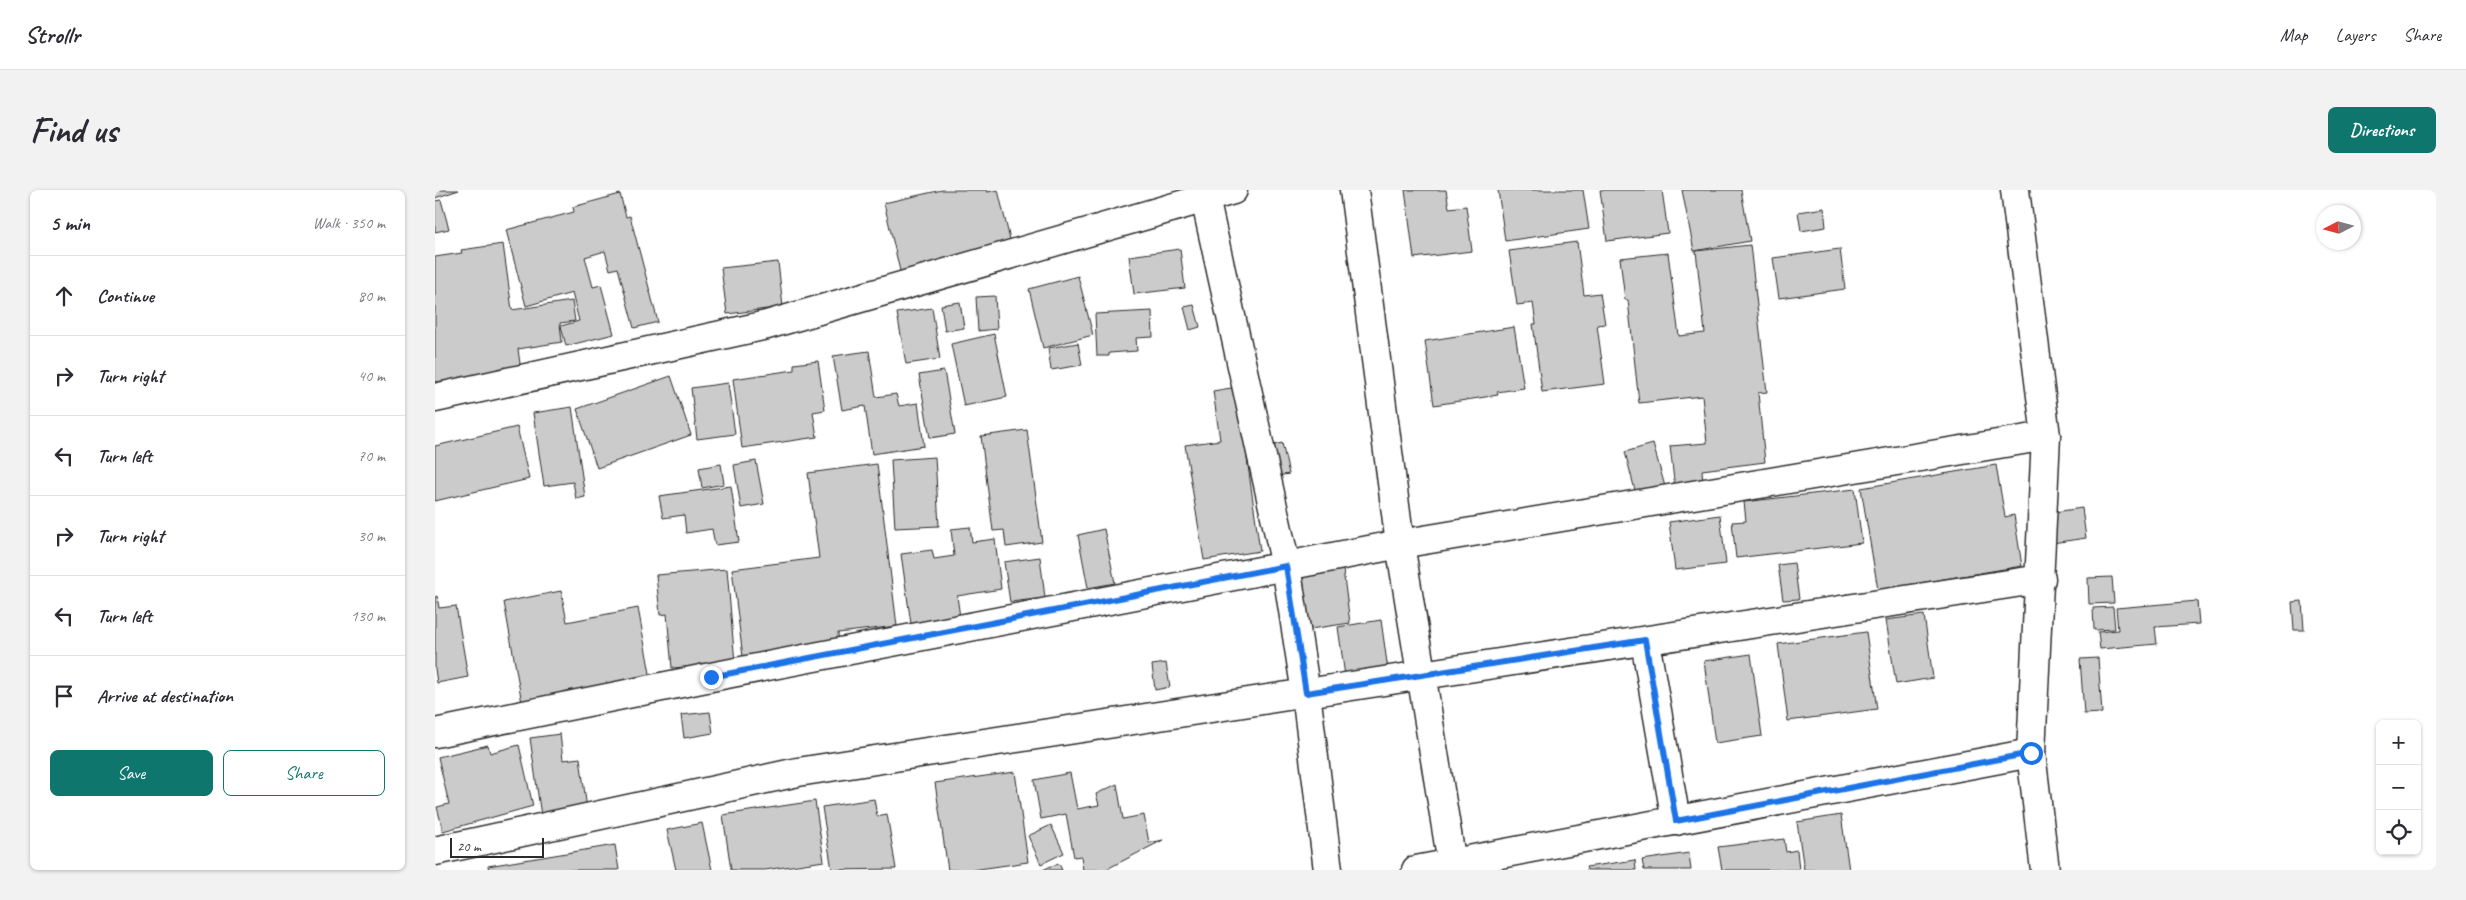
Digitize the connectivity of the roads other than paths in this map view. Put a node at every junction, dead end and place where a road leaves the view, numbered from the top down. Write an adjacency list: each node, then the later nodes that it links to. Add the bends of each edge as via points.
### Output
1 (1233, 190): 4 (street)
2 (1354, 190): 7 (street)
3 (2015, 190): 6 (street)
4 (1205, 198): 5 (street, via 767,325); 8 (street)
5 (435, 398)
6 (2047, 436): 7 (street); 9 (street)
7 (1401, 544): 8 (street); 11 (street)
8 (1286, 566): 12 (street); 13 (street)
9 (2041, 579): 10 (street); 14 (street)
10 (1645, 640): 11 (street); 15 (street)
11 (1422, 675): 12 (street); 17 (street)
12 (1306, 693): 16 (street, via 798,772); 18 (street)
13 (435, 733)
14 (2031, 753): 15 (street); 20 (street)
15 (1676, 821): 17 (street)
16 (435, 851)
17 (1452, 867): 19 (street)
18 (1329, 870)
19 (1416, 870)
20 (2045, 870)

